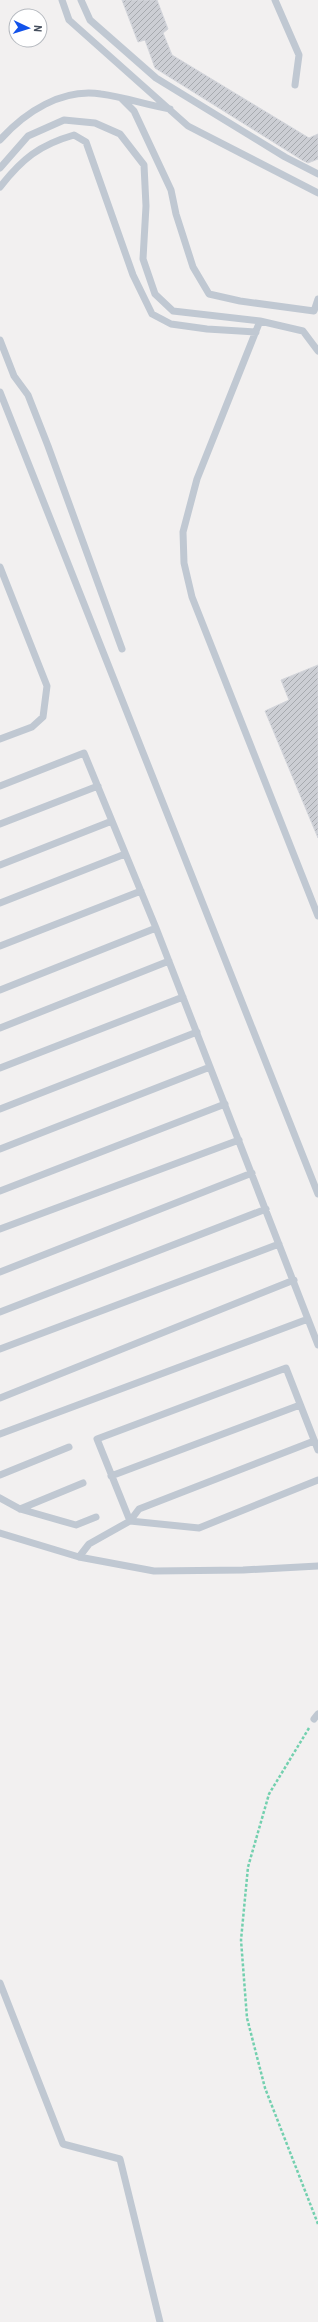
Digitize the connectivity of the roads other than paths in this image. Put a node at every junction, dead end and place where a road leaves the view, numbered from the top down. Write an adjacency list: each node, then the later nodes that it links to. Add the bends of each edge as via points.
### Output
1 (62, 0): 6 (lane, via 69,20)
2 (81, 0): 9 (lane, via 90,20 156,78 285,157)
3 (275, 0): 4 (lane, via 299,55)
4 (295, 85)
5 (122, 99): 6 (lane); 7 (lane, via 101,94 72,94 33,110); 13 (lane, via 134,111 171,190 193,267 209,294 240,301)
6 (170, 109): 11 (lane, via 188,126)
7 (0, 140)
8 (0, 168): 14 (lane, via 28,136 64,120 95,123 120,134 144,165 146,206 143,259 155,294 174,311)
9 (318, 174)
10 (0, 186): 15 (lane, via 19,163 52,142 74,135 86,142 133,275 152,314 171,324)
11 (318, 193)
12 (318, 298): 13 (lane)
13 (316, 311)
14 (260, 321): 15 (lane); 17 (lane, via 303,331)
15 (256, 332): 30 (lane, via 197,479 183,532 184,564 192,597)
16 (0, 340): 20 (lane, via 14,376 28,395)
17 (318, 351)
18 (0, 392): 46 (lane)
19 (0, 567): 21 (lane, via 47,686 43,717 32,727)
20 (122, 649)
21 (0, 739)
22 (0, 786): 23 (lane, via 84,753)
23 (98, 786): 24 (lane); 25 (lane)
24 (112, 821): 26 (lane); 27 (lane)
25 (0, 824)
26 (125, 854): 28 (lane); 29 (lane)
27 (0, 865)
28 (141, 891): 31 (lane); 32 (lane)
29 (0, 903)
30 (318, 916)
31 (156, 928): 33 (lane); 34 (lane)
32 (0, 946)
33 (169, 961): 35 (lane); 36 (lane)
34 (0, 990)
35 (183, 997): 37 (lane); 39 (lane)
36 (0, 1028)
37 (197, 1032): 38 (lane); 41 (lane)
38 (210, 1067): 40 (lane); 43 (lane)
39 (0, 1068)
40 (225, 1104): 42 (lane); 45 (lane)
41 (0, 1109)
42 (239, 1140): 44 (lane); 48 (lane)
43 (0, 1149)
44 (252, 1173): 47 (lane); 50 (lane)
45 (0, 1191)
46 (318, 1194)
47 (266, 1209): 49 (lane); 52 (lane)
48 (0, 1229)
49 (279, 1244): 51 (lane); 55 (lane)
50 (0, 1272)
51 (294, 1280): 53 (lane); 56 (lane)
52 (0, 1312)
53 (308, 1319): 54 (lane); 58 (lane)
54 (318, 1345)
55 (0, 1349)
56 (0, 1398)
57 (300, 1405): 59 (lane); 63 (lane); 63 (lane, via 286,1368 271,1373 97,1439)
58 (0, 1434)
59 (314, 1441): 61 (lane); 69 (lane, via 139,1509)
60 (69, 1447): 62 (lane)
61 (318, 1450)
62 (0, 1474)
63 (111, 1476): 69 (lane)
64 (318, 1480): 69 (lane, via 200,1528)
65 (83, 1483): 67 (lane)
66 (0, 1498): 67 (lane)
67 (20, 1509): 68 (lane, via 76,1525)
68 (96, 1517)
69 (130, 1520): 71 (lane, via 89,1544)
70 (0, 1533): 71 (lane)
71 (78, 1557): 72 (lane, via 154,1571)
72 (318, 1566)
73 (0, 1983): 74 (lane, via 63,2144 120,2159)
74 (160, 2322)

